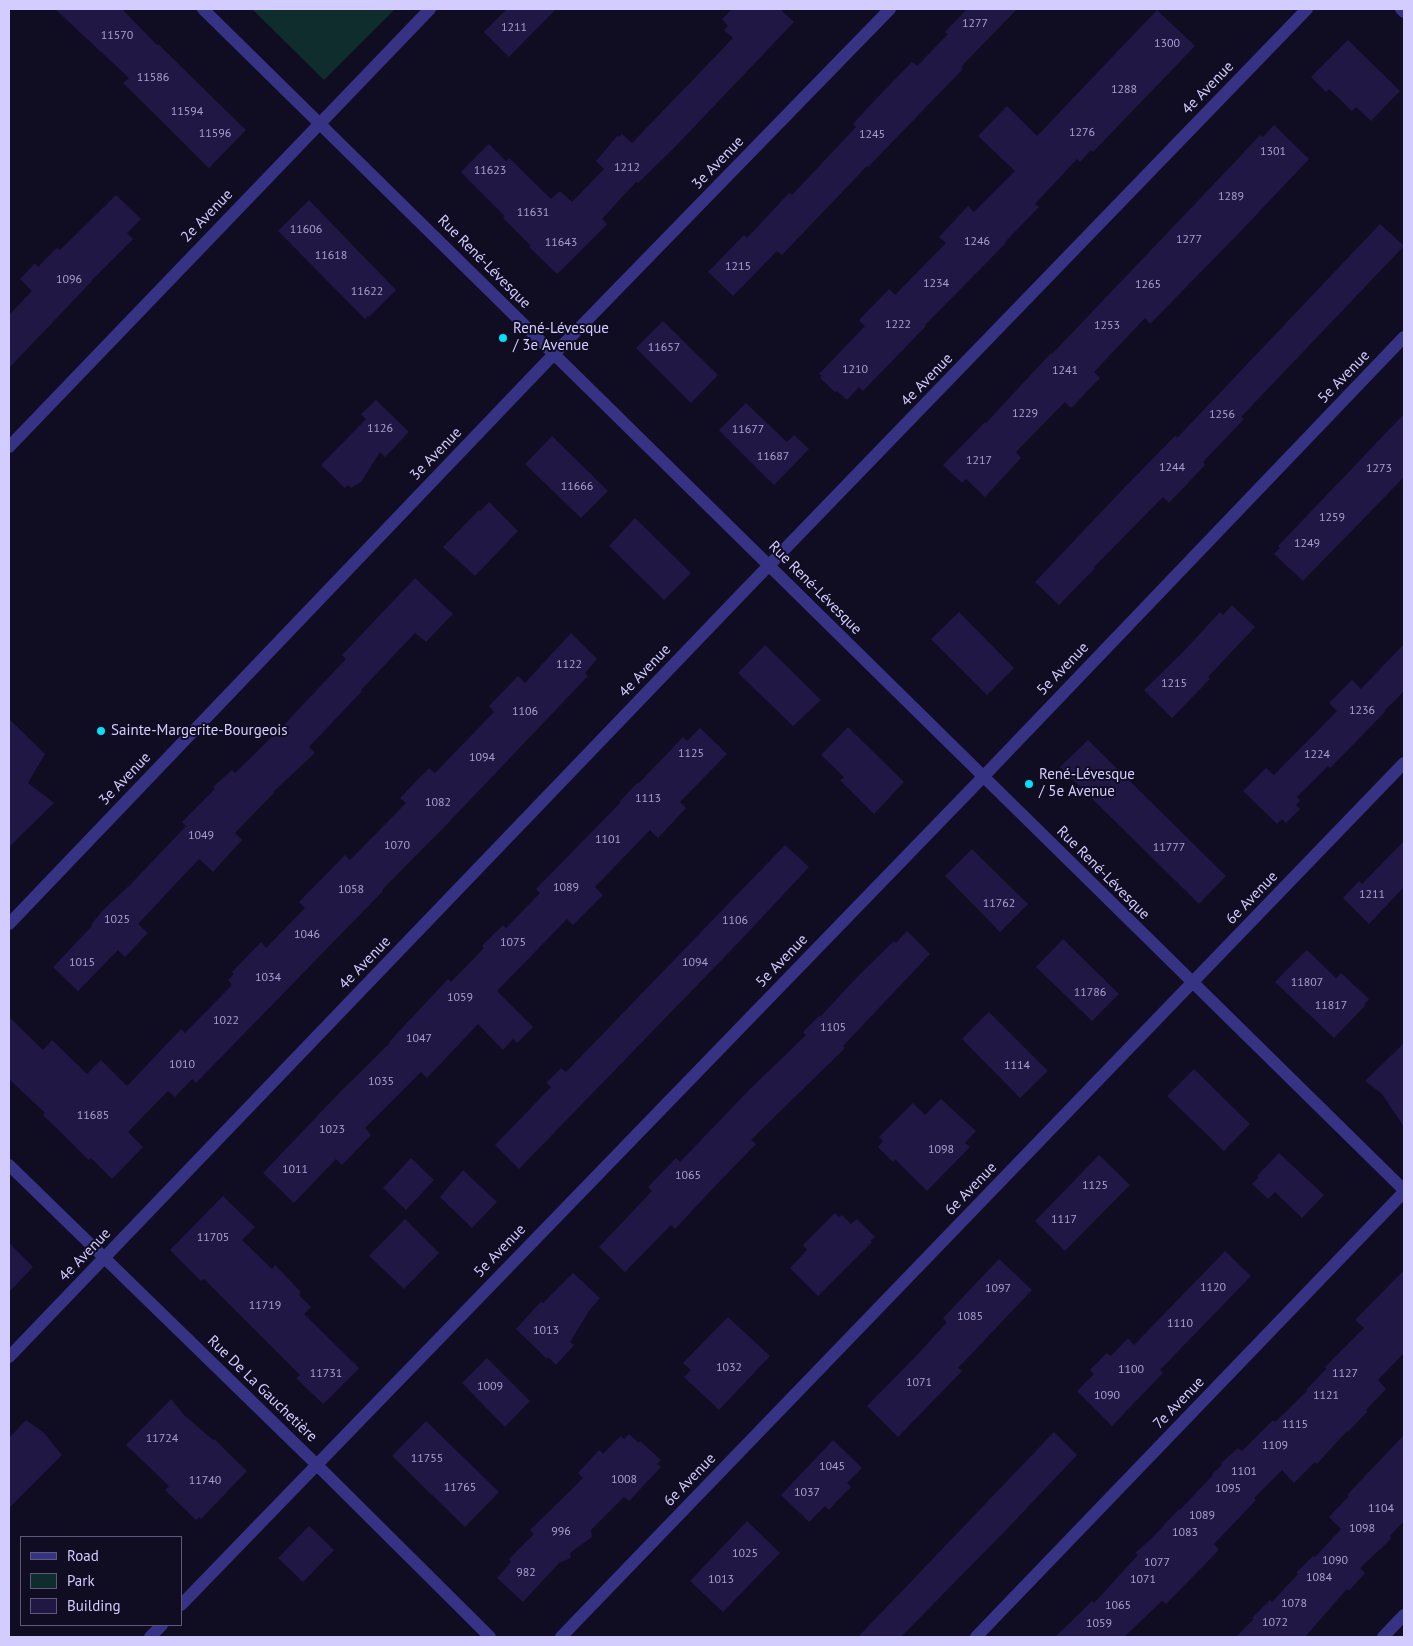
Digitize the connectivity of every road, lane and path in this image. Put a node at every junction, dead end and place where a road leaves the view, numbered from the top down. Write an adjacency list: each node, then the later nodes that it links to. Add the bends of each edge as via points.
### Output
1 (203, 9): 7 (street, Rue René-Lévesque)
2 (430, 9): 7 (street, 2e Avenue)
3 (890, 9): 9 (street, 3e Avenue)
4 (1307, 9): 11 (street, 4e Avenue)
5 (1401, 9): 6 (street)
6 (1404, 12)
7 (320, 123): 9 (street, Rue René-Lévesque); 10 (street, 2e Avenue)
8 (1404, 337): 13 (street, 5e Avenue)
9 (554, 354): 11 (street, Rue René-Lévesque); 14 (street, 3e Avenue)
10 (9, 447)
11 (770, 565): 13 (street, Rue René-Lévesque); 18 (street, 4e Avenue)
12 (1404, 763): 15 (street, 6e Avenue)
13 (983, 777): 15 (street, Rue René-Lévesque); 20 (street, 5e Avenue)
14 (9, 924)
15 (1192, 983): 17 (street, Rue René-Lévesque); 26 (street, 6e Avenue)
16 (9, 1165): 18 (street, Rue De La Gauchetière)
17 (1404, 1191): 27 (street, 7e Avenue)
18 (104, 1259): 19 (street, 4e Avenue); 20 (street, Rue De La Gauchetière)
19 (9, 1357)
20 (316, 1464): 21 (street, 5e Avenue); 25 (street, Rue De La Gauchetière)
21 (182, 1604)
22 (1404, 1615): 28 (street)
23 (161, 1626): 24 (street)
24 (150, 1637)
25 (490, 1637)
26 (561, 1637)
27 (976, 1637)
28 (1383, 1637)

